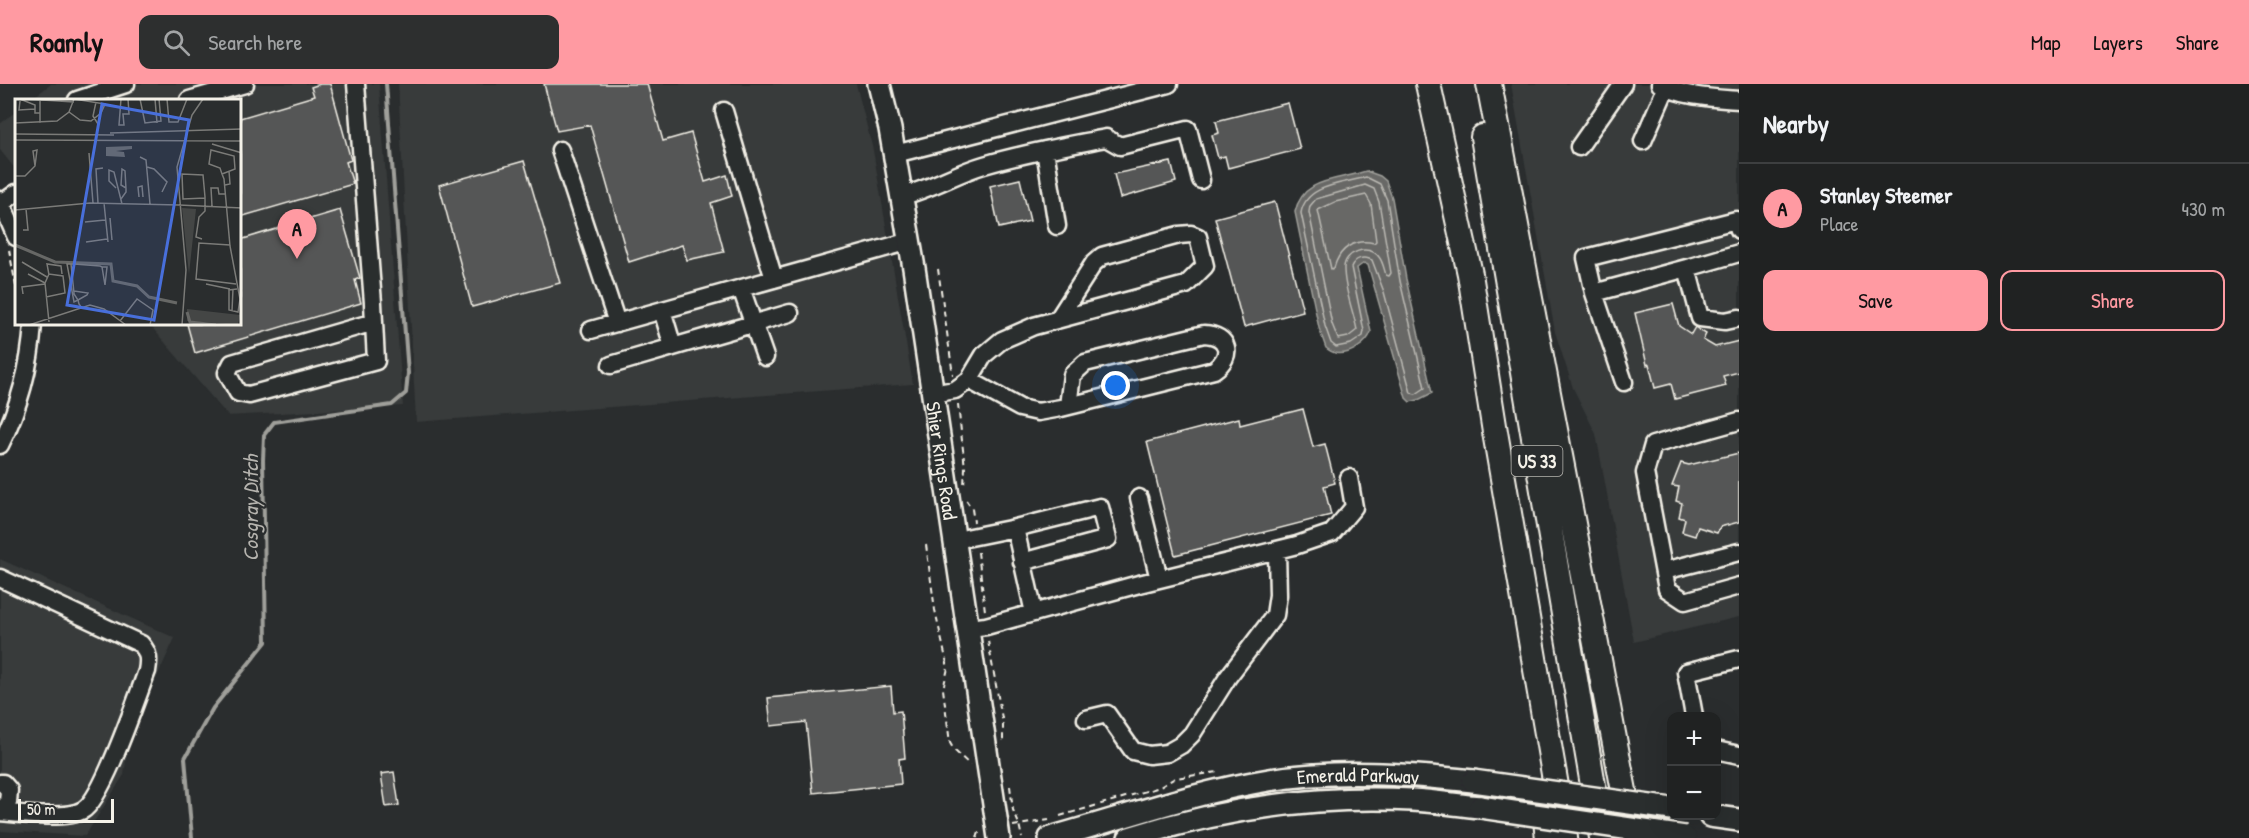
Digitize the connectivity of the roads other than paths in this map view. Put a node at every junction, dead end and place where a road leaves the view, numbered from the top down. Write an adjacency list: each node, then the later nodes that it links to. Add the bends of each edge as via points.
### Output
1 (126, 84): 11 (street)
2 (246, 84): 12 (street)
3 (356, 84): 37 (street)
4 (879, 84): 19 (main road, Shier Rings Road)
5 (1169, 84): 19 (street)
6 (1428, 84): 52 (highway, US 33, via 1470,274)
7 (1474, 84): 80 (highway, US 33)
8 (1489, 84): 81 (highway)
9 (1623, 84): 16 (street)
10 (1663, 86): 13 (street, via 1698,96); 15 (street)
11 (80, 99)
12 (193, 99)
13 (1739, 100)
14 (724, 111): 30 (street)
15 (1643, 141)
16 (1579, 147)
17 (560, 150): 38 (street)
18 (1045, 150): 20 (street, via 1106,138 1120,146 1188,129); 22 (street, via 982,165); 24 (street)
19 (895, 154): 22 (main road, Shier Rings Road)
20 (1201, 180)
21 (15, 194): 23 (street)
22 (902, 196): 26 (main road, Shier Rings Road)
23 (1, 201): 27 (street)
24 (1058, 226)
25 (1739, 230): 32 (street, via 1736,220 1587,258)
26 (910, 241): 30 (street); 47 (main road, Shier Rings Road)
27 (12, 242)
28 (1739, 253): 29 (street)
29 (1687, 268): 32 (street); 35 (street, via 1700,318)
30 (774, 279): 31 (street)
31 (741, 288): 33 (street); 39 (street)
32 (1594, 293): 46 (street)
33 (662, 310): 38 (street); 42 (street)
34 (790, 314): 39 (street)
35 (1739, 318)
36 (1058, 319): 36 (street, via 1186,285 1204,266 1198,237 1179,235 1102,256); 45 (street, via 1002,340 984,355)
37 (374, 322): 37 (street, via 376,360 249,395 238,393 227,373 232,363)
38 (617, 323): 41 (street)
39 (753, 323): 42 (street); 43 (street)
40 (33, 326): 50 (street, via 27,376)
41 (591, 330)
42 (673, 347): 44 (street)
43 (765, 357)
44 (611, 365)
45 (969, 380): 47 (street, via 955,390); 48 (street, via 1020,408 1038,412)
46 (1624, 382)
47 (932, 394): 55 (main road, Shier Rings Road)
48 (1068, 406): 48 (street, via 1214,370 1224,363 1225,346 1214,334 1204,334 1085,363 1072,375)
49 (1739, 421): 59 (street, via 1653,445 1645,473)
50 (0, 445)
51 (1349, 478): 56 (street, via 1354,507 1332,532)
52 (1504, 479): 78 (highway, via 1502,534); 79 (highway, US 33)
53 (1139, 498): 61 (street)
54 (1015, 528): 55 (street); 58 (street); 58 (street, via 1100,507 1108,539)
55 (956, 540): 64 (main road, Shier Rings Road)
56 (1277, 550): 61 (street); 67 (street, via 1275,615 1181,745 1167,753 1149,756 1133,751 1107,714)
57 (1739, 552): 59 (street)
58 (1022, 562): 63 (street)
59 (1664, 571): 62 (street, via 1668,589 1684,601)
60 (0, 578): 72 (street, via 141,644 149,661 92,802 83,811 63,815)
61 (1159, 579): 63 (street)
62 (1739, 586)
63 (1034, 613): 64 (street)
64 (969, 628): 75 (main road, Shier Rings Road)
65 (1739, 659): 66 (street, via 1686,672)
66 (1693, 712)
67 (1086, 719)
68 (1721, 751): 69 (street)
69 (1739, 755)
70 (0, 783): 72 (street, via 9,790 8,802)
71 (1667, 808): 76 (main road, Emerald Parkway, bridge, via 1409,774 1320,774 1217,790)
72 (0, 811)
73 (1721, 818): 74 (main road)
74 (1739, 820)
75 (999, 838)
76 (1050, 838)
77 (1129, 838): 82 (main road, Emerald Parkway, bridge, via 1203,817 1292,802 1412,800)
78 (1548, 838)
79 (1565, 838)
80 (1602, 838)
81 (1633, 838)
82 (1688, 838)

